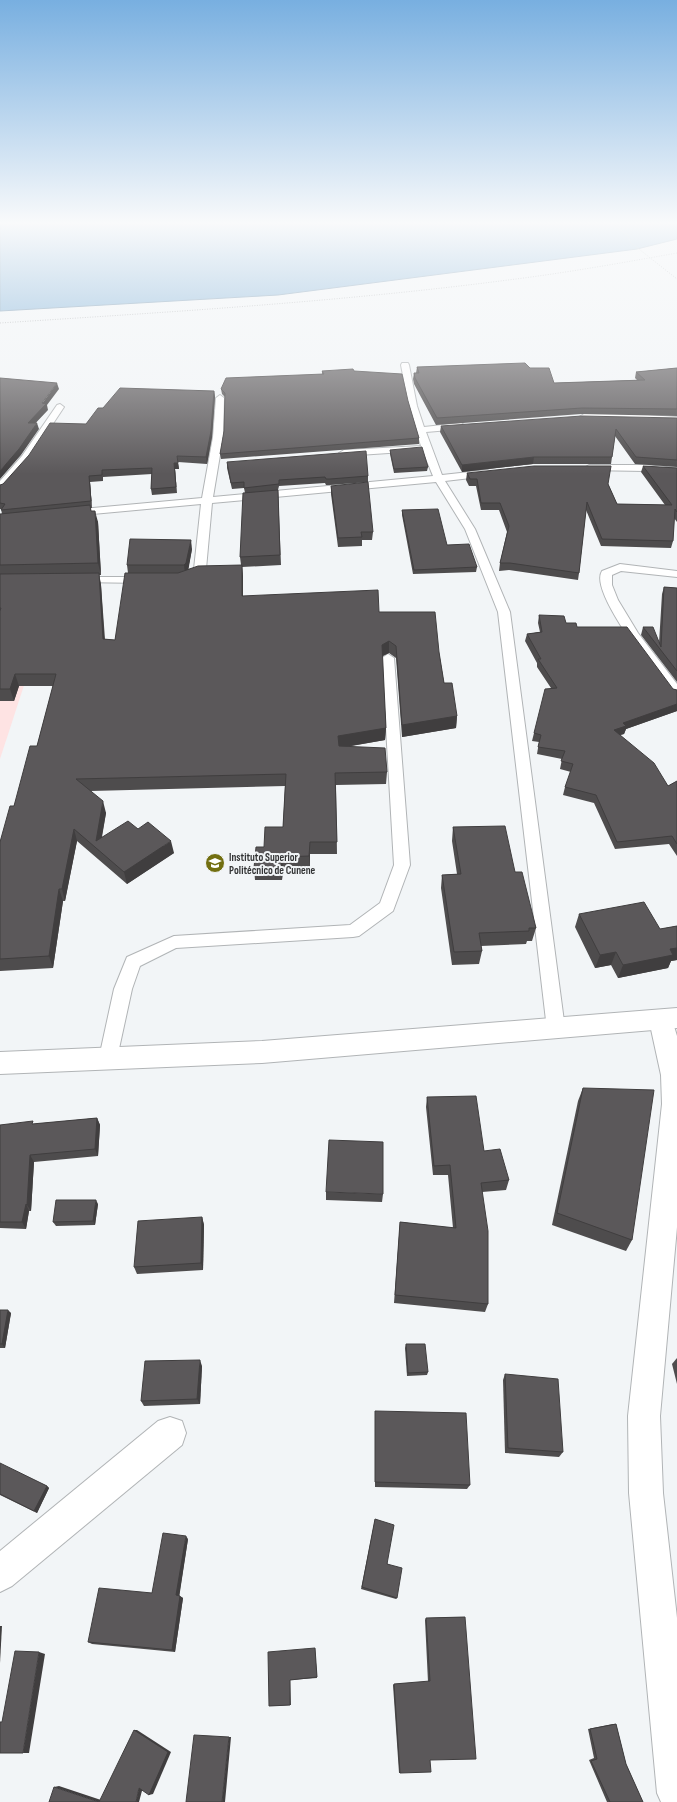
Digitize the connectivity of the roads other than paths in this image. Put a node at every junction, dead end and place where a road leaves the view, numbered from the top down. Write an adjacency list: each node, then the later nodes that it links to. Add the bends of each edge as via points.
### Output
1 (405, 365): 7 (lane, via 413,406)
2 (220, 398): 15 (lane, via 219,464)
3 (60, 407): 14 (lane, via 26,458)
4 (577, 417): 5 (lane, via 619,416)
5 (677, 420)
6 (470, 425): 7 (lane)
7 (421, 430): 8 (lane)
8 (426, 447): 9 (lane); 13 (lane)
9 (331, 454)
10 (576, 468): 11 (lane, via 645,468)
11 (677, 471)
12 (501, 472): 13 (lane)
13 (439, 479): 15 (lane); 24 (lane, via 470,529 504,612)
14 (0, 488)
15 (207, 500): 16 (lane); 19 (lane, via 200,569 190,578)
16 (61, 514)
17 (677, 574): 22 (lane, via 620,567 606,573 605,578 607,591 635,639)
18 (157, 580): 20 (lane)
19 (173, 580)
20 (65, 581)
21 (388, 658): 25 (lane, via 402,865 387,907 353,930 174,942 134,962 123,989)
22 (677, 693)
23 (669, 1019): 24 (street); 29 (street, via 675,1104 644,1416 646,1494)
24 (556, 1029): 25 (street, via 262,1052)
25 (108, 1058): 26 (street)
26 (0, 1063)
27 (170, 1433): 28 (street)
28 (0, 1574)
29 (677, 1793)

